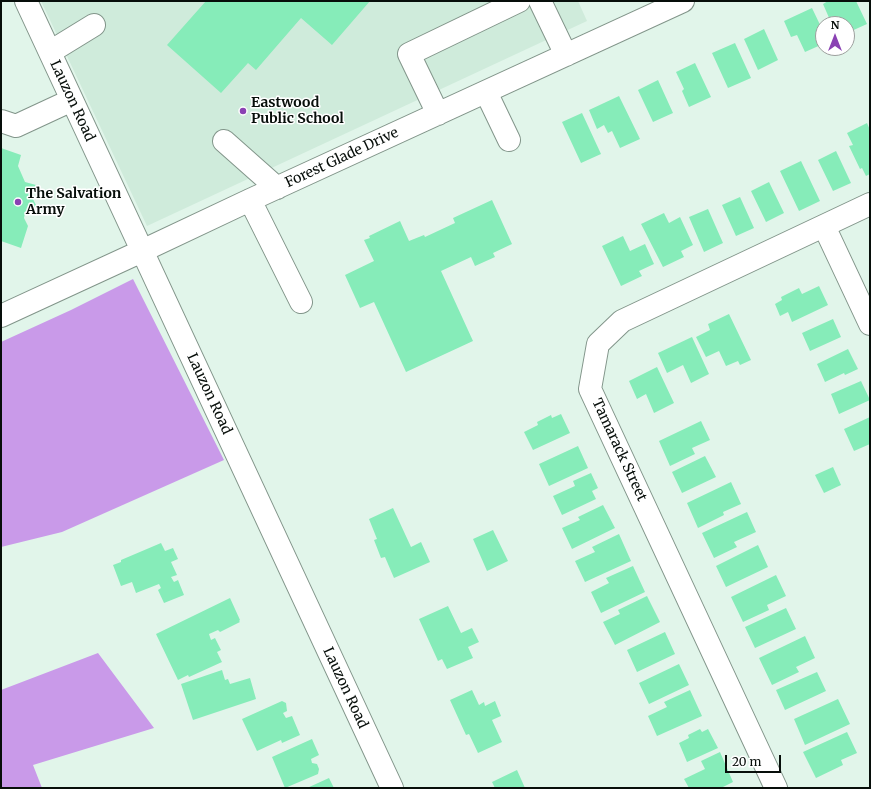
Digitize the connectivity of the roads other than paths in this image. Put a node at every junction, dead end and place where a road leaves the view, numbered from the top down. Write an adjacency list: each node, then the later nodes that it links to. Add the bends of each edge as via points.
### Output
1 (26, 1): 6 (street, Lauzon Road)
2 (518, 1): 10 (street, via 409,54)
3 (540, 1): 7 (street)
4 (683, 1): 7 (street, Forest Glade Drive)
5 (94, 25): 6 (street)
6 (50, 52): 9 (street, Lauzon Road)
7 (566, 55): 8 (street, Forest Glade Drive)
8 (486, 92): 10 (street, Forest Glade Drive); 12 (street)
9 (72, 100): 11 (street, via 16,126); 18 (street, Lauzon Road)
10 (438, 114): 14 (street, Forest Glade Drive)
11 (1, 121)
12 (509, 140)
13 (224, 141): 14 (street)
14 (277, 188): 15 (street, Forest Glade Drive)
15 (250, 200): 18 (street, Forest Glade Drive); 19 (street)
16 (870, 204): 17 (street, Tamarack Street)
17 (824, 226): 21 (street); 23 (street, Tamarack Street, via 622,321 598,344 590,389)
18 (142, 251): 20 (street, Forest Glade Drive); 22 (street, Lauzon Road)
19 (302, 302)
20 (1, 316)
21 (870, 324)
22 (392, 788)
23 (776, 788)

